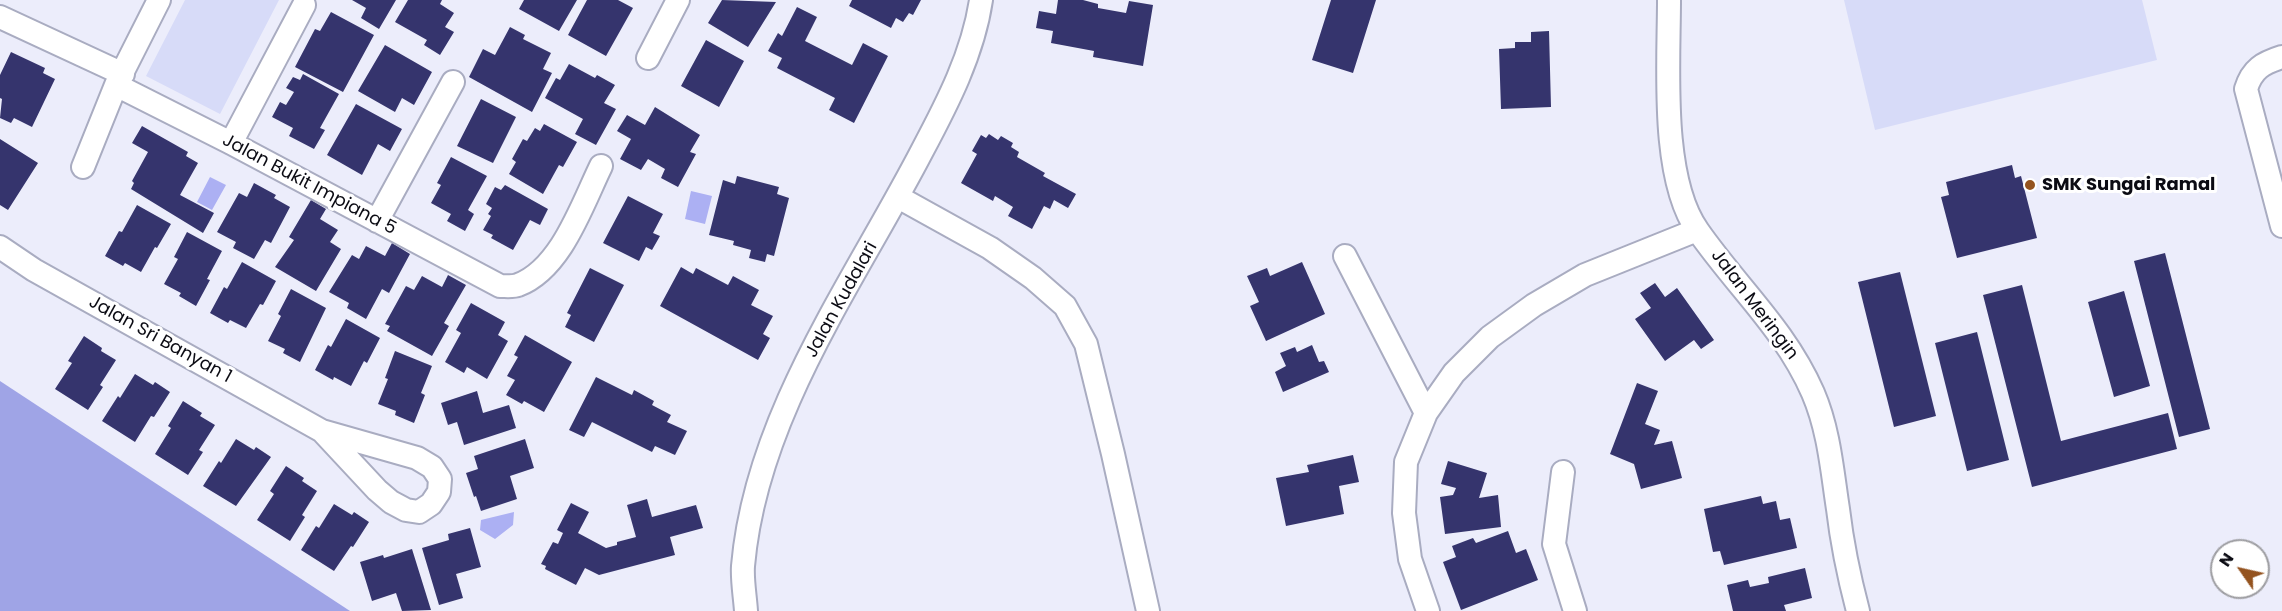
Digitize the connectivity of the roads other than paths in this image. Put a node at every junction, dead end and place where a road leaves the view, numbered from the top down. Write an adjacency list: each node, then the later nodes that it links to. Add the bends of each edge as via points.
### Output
1 (159, 0): 10 (street)
2 (678, 0): 9 (street)
3 (981, 0): 15 (street, Jalan Kudalari, via 965,61)
4 (1659, 0): 5 (street)
5 (1669, 0): 18 (street, Jalan Meringin, via 1668,97 1674,170 1682,200)
6 (304, 5): 12 (street)
7 (0, 17): 10 (street, Jalan Bukit Impiana 5)
8 (2282, 57): 17 (street, via 2256,69 2246,89)
9 (648, 58)
10 (119, 79): 12 (street, Jalan Bukit Impiana 5); 14 (street)
11 (453, 82): 16 (street)
12 (231, 143): 16 (street, Jalan Bukit Impiana 5)
13 (601, 166): 16 (street, Jalan Bukit Impiana 5, via 552,259 541,272 516,286 500,286)
14 (83, 167)
15 (898, 197): 24 (street, Jalan Kudalari, via 819,339 767,453 751,511 743,568); 25 (street, via 990,248 1065,306 1086,344)
16 (377, 221)
17 (2282, 226)
18 (1697, 230): 21 (street, via 1585,275 1534,305 1475,351); 28 (street, Jalan Meringin, via 1791,349 1814,394 1828,441 1847,567)
19 (0, 247): 22 (street, Jalan Sri Banyan 1, via 34,270)
20 (1344, 256): 21 (street)
21 (1426, 412): 26 (street, via 1406,462 1404,513 1410,559)
22 (322, 431): 22 (street, Jalan Sri Banyan 1, via 417,458 432,467 440,479 439,492 431,504 418,512 406,510 377,490)
23 (1563, 472): 27 (street, via 1554,544)
24 (746, 611)
25 (1148, 611)
26 (1428, 611)
27 (1575, 611)
28 (1858, 611)

